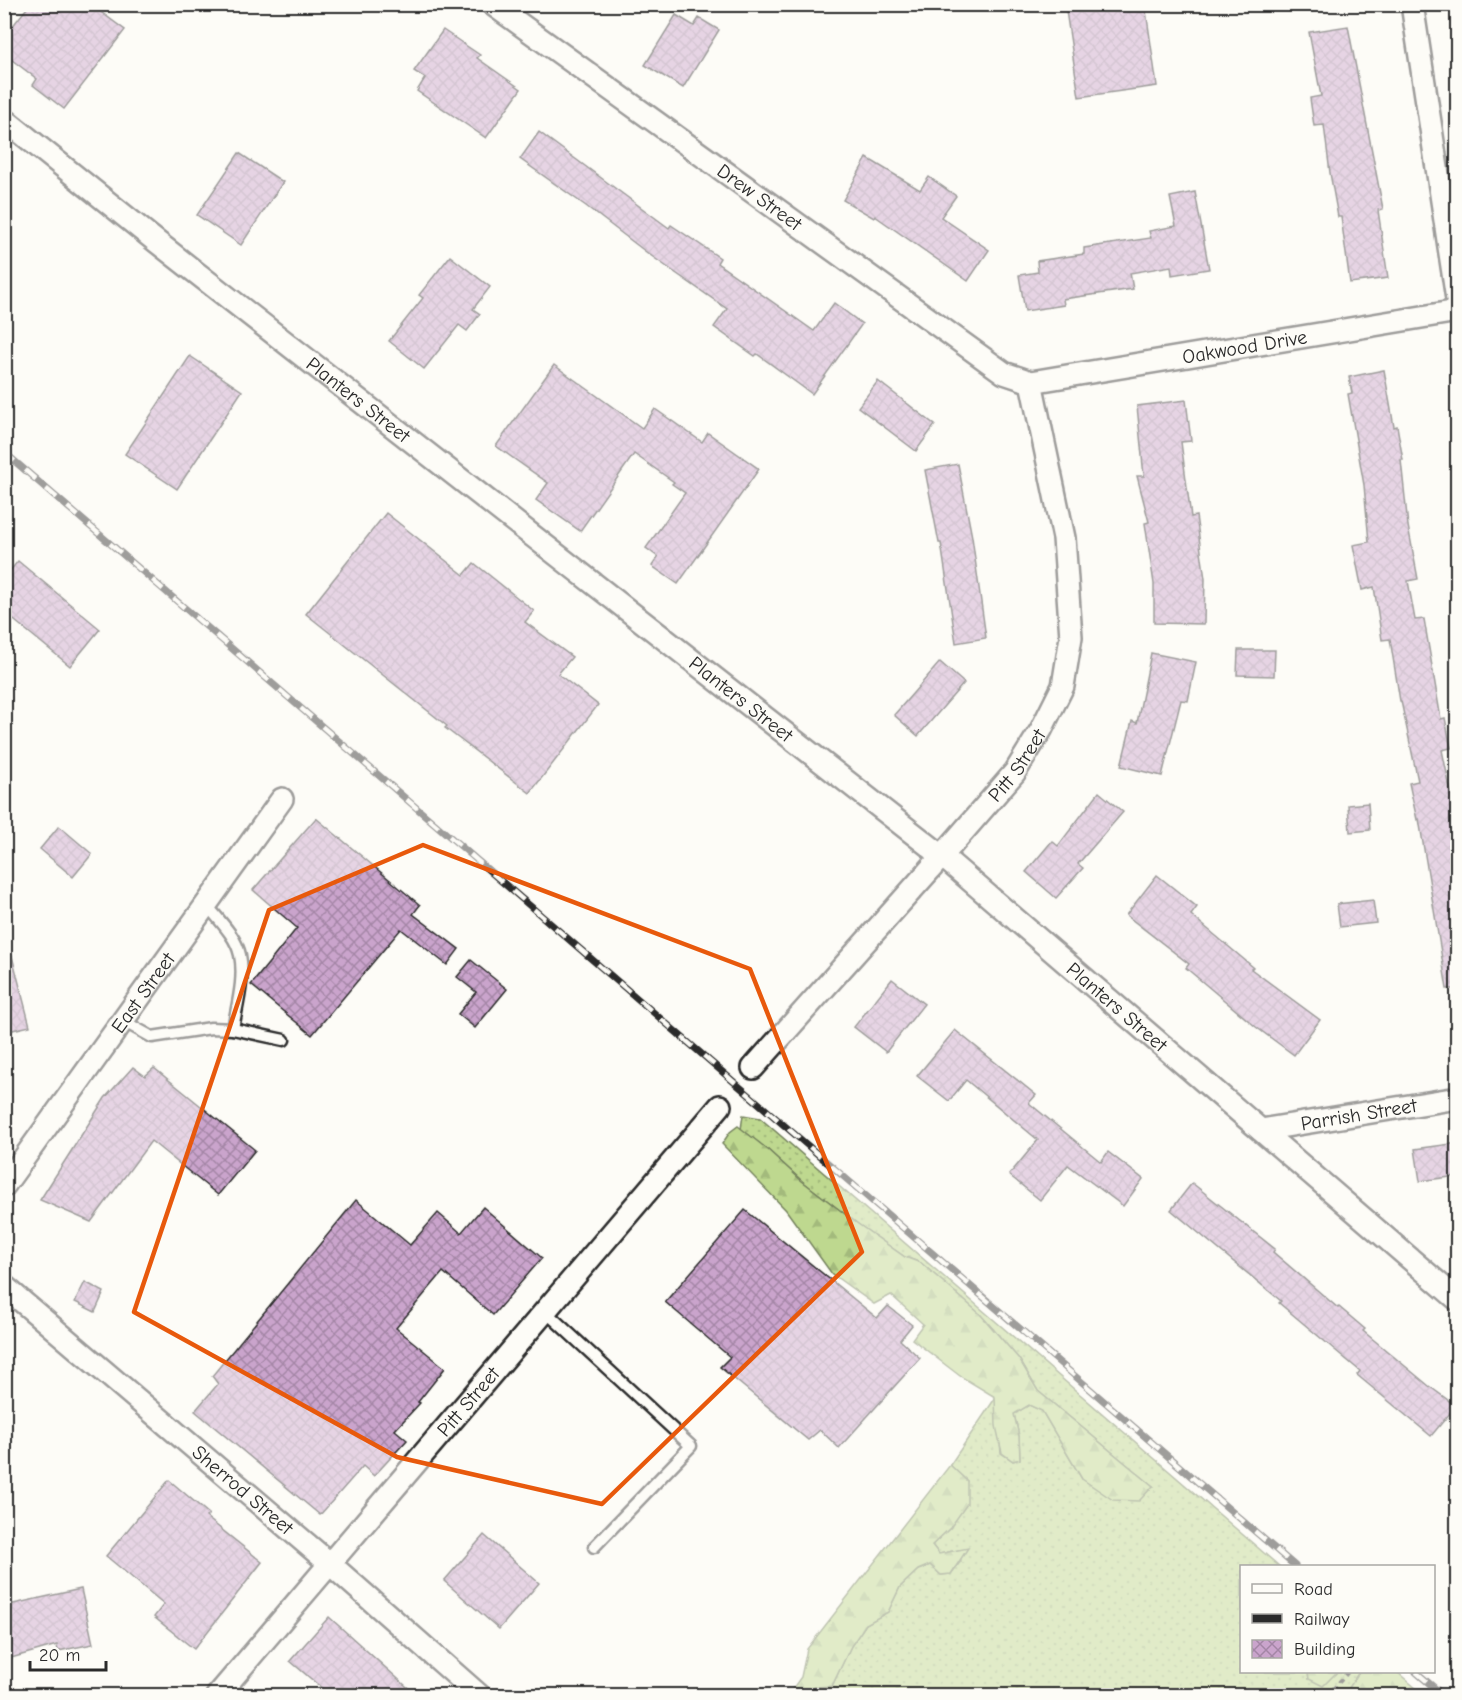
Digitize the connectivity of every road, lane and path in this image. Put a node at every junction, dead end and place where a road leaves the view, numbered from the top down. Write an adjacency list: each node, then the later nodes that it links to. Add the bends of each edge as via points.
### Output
1 (492, 4): 5 (street, Drew Street, via 1004,373)
2 (1412, 4): 4 (street)
3 (4, 119): 7 (street, Planters Street)
4 (1458, 308): 5 (street, Oakwood Drive)
5 (1031, 382): 7 (street, Pitt Street, via 1064,538 1071,637 1063,686 1014,772)
6 (282, 799): 8 (street, East Street)
7 (942, 856): 12 (street, Pitt Street); 15 (street, Planters Street)
8 (207, 904): 9 (street, East Street); 10 (lane, via 240,954 242,983)
9 (123, 1021): 10 (lane, via 152,1037 211,1028); 16 (street, East Street)
10 (233, 1029): 11 (lane)
11 (284, 1040)
12 (753, 1068)
13 (1458, 1098): 15 (street, Parrish Street)
14 (720, 1106): 19 (street, Pitt Street)
15 (1261, 1130): 18 (street, Planters Street)
16 (4, 1186)
17 (4, 1286): 21 (street, Sherrod Street)
18 (1458, 1300)
19 (544, 1310): 20 (lane, via 691,1446); 21 (street, Pitt Street)
20 (594, 1547)
21 (329, 1563): 23 (street, Pitt Street); 24 (street, Sherrod Street)
22 (1346, 1673): 25 (path)
23 (217, 1695)
24 (480, 1695)
25 (1327, 1695)

